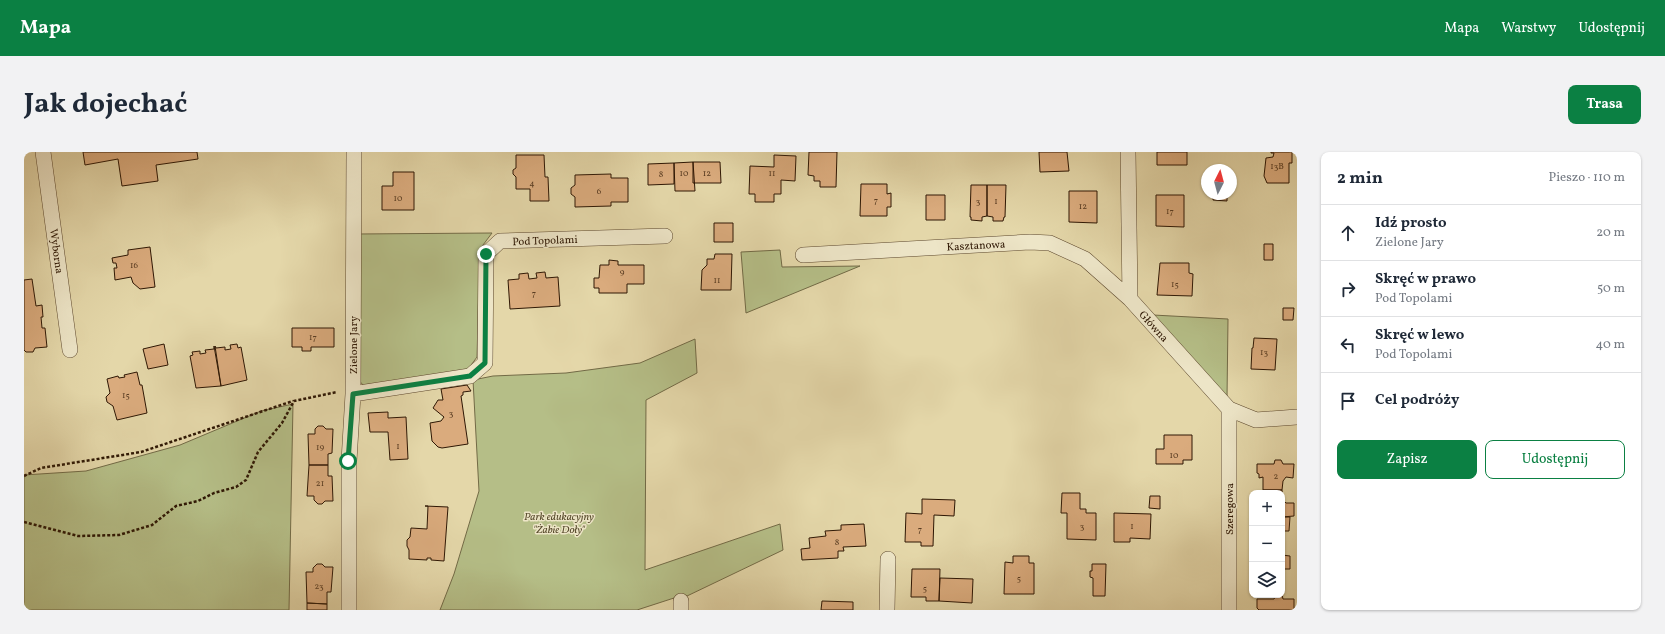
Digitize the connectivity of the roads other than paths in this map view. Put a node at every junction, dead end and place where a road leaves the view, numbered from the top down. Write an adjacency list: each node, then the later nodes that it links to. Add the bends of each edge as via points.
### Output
1 (43, 152): 7 (street, Wyborna)
2 (354, 152): 8 (street, Zielone Jary)
3 (1128, 152): 6 (street)
4 (665, 236): 8 (street, Pod Topolami, via 500,241 486,254 485,363 470,376)
5 (803, 255): 6 (street, Kasztanowa, via 1050,243 1085,259)
6 (1130, 299): 9 (street, Główna)
7 (70, 350)
8 (353, 394): 12 (street, Zielone Jary, via 348,461)
9 (1229, 409): 10 (street, Główna, via 1256,420); 14 (street, Szeregowa)
10 (1297, 417)
11 (888, 559): 13 (street)
12 (349, 610)
13 (887, 610)
14 (1229, 610)

